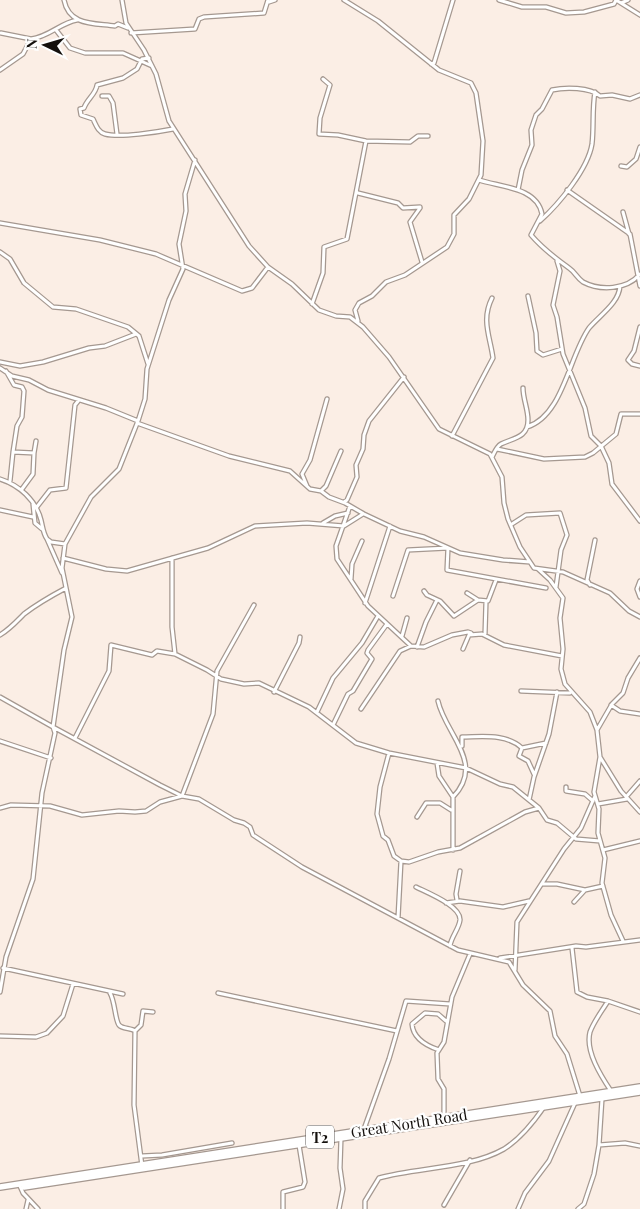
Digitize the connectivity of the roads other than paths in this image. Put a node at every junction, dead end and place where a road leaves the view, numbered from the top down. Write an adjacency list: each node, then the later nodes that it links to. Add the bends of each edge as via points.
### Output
1 (64, 0): 12 (street, via 68,12)
2 (122, 0): 13 (street)
3 (274, 0): 9 (street)
4 (344, 0): 20 (street, via 370,16)
5 (453, 0): 20 (street, via 434,63)
6 (499, 0): 7 (street, via 566,13 606,8)
7 (616, 0): 10 (street)
8 (628, 0): 10 (street)
9 (269, 1): 16 (street, via 264,13 204,17 195,28)
10 (621, 3): 11 (street)
11 (640, 15)
12 (77, 20): 13 (street); 14 (street)
13 (129, 28): 16 (street)
14 (56, 30): 17 (street); 19 (street, via 70,48 85,53 123,53)
15 (1, 33): 17 (street)
16 (131, 33): 18 (street)
17 (31, 40): 22 (street, via 22,54)
18 (148, 58): 19 (street); 21 (street)
19 (140, 62): 21 (street); 28 (street, via 137,69 116,82 98,85 84,108 80,109 81,115 93,119 102,133)
20 (430, 64): 34 (street, via 474,86 483,141)
21 (153, 66): 27 (street)
22 (0, 70)
23 (323, 79): 30 (street, via 330,85 320,118 319,134)
24 (596, 92): 25 (street, via 600,96 630,99); 35 (street, via 568,88 549,93 531,130 532,145); 36 (street, via 590,150)
25 (640, 95)
26 (102, 96): 28 (street, via 109,96 113,103)
27 (173, 129): 28 (street); 32 (street)
28 (117, 134)
29 (428, 136): 30 (street, via 419,135 410,142)
30 (366, 141): 37 (street)
31 (640, 147): 33 (street, via 636,160)
32 (195, 160): 45 (street, via 185,194 186,210 179,244); 46 (street, via 234,223)
33 (621, 166)
34 (478, 180): 35 (street); 44 (street, via 469,199 454,215 454,234 447,247)
35 (518, 190): 39 (street, via 539,205)
36 (567, 190): 39 (street); 41 (street)
37 (358, 193): 44 (street, via 398,203 403,208 420,207 410,222); 52 (street, via 347,239 324,247 323,273)
38 (623, 212): 41 (street)
39 (540, 221): 43 (street, via 532,235)
40 (0, 223): 45 (street, via 120,244)
41 (630, 234): 47 (street)
42 (0, 252): 55 (street, via 10,259 24,283 52,306 76,309 123,324)
43 (557, 261): 48 (street, via 584,282 602,288); 56 (street, via 560,271 553,305)
44 (422, 262): 53 (street, via 405,275 386,282 359,303 355,310)
45 (183, 265): 46 (street, via 245,291); 58 (street)
46 (268, 267): 52 (street, via 292,284)
47 (639, 275): 48 (street); 49 (street)
48 (620, 286): 62 (street, via 617,300 607,307 581,341)
49 (640, 286)
50 (528, 296): 56 (street, via 538,351 543,354)
51 (492, 298): 70 (street, via 485,316 493,358)
52 (312, 305): 53 (street)
53 (358, 322): 63 (street)
54 (640, 327): 59 (street, via 634,351 628,360)
55 (136, 334): 57 (street, via 99,348 43,362 20,366); 58 (street)
56 (562, 349): 62 (street)
57 (0, 362)
58 (148, 364): 68 (street, via 145,399)
59 (640, 366)
60 (0, 368): 61 (street)
61 (5, 370): 66 (street, via 12,376); 75 (street, via 14,384 24,391 22,417 16,426)
62 (569, 371): 69 (street, via 540,422); 72 (street, via 585,408 591,436)
63 (404, 377): 70 (street, via 439,429); 83 (street, via 370,421 356,465 357,477 347,500)
64 (523, 388): 69 (street)
65 (326, 399): 80 (street, via 310,460 302,474)
66 (78, 400): 68 (street); 86 (street, via 66,488 50,490)
67 (640, 414): 72 (street, via 620,414 616,434)
68 (138, 422): 80 (street, via 229,456 290,471); 100 (street, via 119,469 91,497)
69 (527, 427): 73 (street, via 518,438)
70 (452, 436): 77 (street, via 484,449)
71 (36, 441): 76 (street)
72 (601, 446): 73 (street, via 588,456 566,459 544,459); 91 (street, via 609,463 612,484)
73 (497, 449): 77 (street)
74 (341, 451): 82 (street)
75 (13, 452): 76 (street); 79 (street)
76 (34, 453): 81 (street, via 33,474)
77 (492, 457): 93 (street, via 502,477 505,512)
78 (0, 478): 79 (street)
79 (10, 481): 81 (street)
80 (307, 486): 82 (street)
81 (22, 489): 84 (street)
82 (321, 491): 83 (street)
83 (343, 502): 85 (street)
84 (33, 504): 86 (street); 90 (street)
85 (350, 505): 88 (street); 89 (street)
86 (36, 508): 96 (street)
87 (0, 510): 90 (street)
88 (348, 513): 92 (street); 94 (street)
89 (364, 514): 94 (street); 95 (street)
90 (33, 517): 96 (street)
91 (640, 521)
92 (323, 524): 94 (street); 103 (street, via 270,523 255,526 218,545)
93 (512, 524): 104 (street, via 520,547); 106 (street, via 526,515 560,513 567,535 561,550)
94 (344, 526): 108 (street, via 336,554)
95 (390, 526): 101 (street); 122 (street)
96 (42, 530): 97 (street)
97 (47, 539): 100 (street); 107 (street)
98 (595, 540): 111 (street, via 587,580)
99 (362, 541): 108 (street, via 352,564)
100 (65, 544): 102 (street)
101 (448, 548): 104 (street, via 460,553); 109 (street, via 447,570); 117 (street, via 408,550)
102 (63, 558): 103 (street, via 122,571); 107 (street)
103 (172, 558): 136 (street)
104 (530, 562): 105 (street)
105 (538, 568): 106 (street); 114 (street)
106 (560, 572): 111 (street); 114 (street)
107 (63, 575): 112 (street)
108 (351, 580): 122 (street)
109 (496, 580): 113 (street); 121 (street, via 490,600)
110 (640, 581): 118 (street, via 637,589)
111 (590, 585): 125 (street, via 610,593 628,611)
112 (66, 588): 130 (street, via 31,609); 151 (street, via 72,617)
113 (546, 588)
114 (556, 588): 137 (street, via 563,598 560,618)
115 (424, 591): 119 (street)
116 (467, 593): 120 (street)
117 (393, 596)
118 (640, 597)
119 (437, 600): 120 (street, via 454,616); 134 (street)
120 (478, 600): 121 (street)
121 (486, 602): 129 (street)
122 (365, 603): 124 (street)
123 (254, 605): 139 (street)
124 (378, 616): 127 (street); 148 (street, via 362,643 333,678)
125 (640, 617)
126 (407, 618): 132 (street)
127 (387, 624): 132 (street); 150 (street, via 368,650 372,659 348,694)
128 (471, 633): 129 (street); 134 (street, via 452,635); 135 (street)
129 (485, 634): 137 (street, via 504,645)
130 (0, 636)
131 (300, 636): 141 (street)
132 (402, 637): 133 (street)
133 (411, 646): 134 (street); 147 (street, via 394,658)
134 (417, 647)
135 (463, 648)
136 (175, 654): 139 (street); 153 (street, via 157,651 152,655 111,645 109,671)
137 (562, 656): 143 (street, via 562,674)
138 (640, 658): 146 (street, via 623,693)
139 (216, 675): 141 (street, via 244,684 259,683); 166 (street, via 213,714)
140 (521, 691): 142 (street)
141 (274, 692): 148 (street)
142 (557, 692): 143 (street); 155 (street)
143 (571, 693): 152 (street, via 587,708)
144 (0, 697): 151 (street)
145 (438, 702): 156 (street)
146 (611, 705): 149 (street, via 620,711); 152 (street)
147 (361, 709)
148 (317, 712): 150 (street)
149 (640, 714)
150 (332, 726): 158 (street, via 350,740)
151 (53, 727): 153 (street); 159 (street, via 55,739)
152 (597, 730): 160 (street)
153 (75, 738): 166 (street)
154 (0, 741): 159 (street)
155 (546, 743): 157 (street); 163 (street)
156 (462, 748): 157 (street, via 462,737 476,735 507,740); 162 (street)
157 (522, 748): 163 (street, via 519,756 524,757 532,768)
158 (389, 753): 161 (street); 185 (street, via 377,814 383,836 394,856)
159 (51, 758): 174 (street)
160 (600, 758): 167 (street); 169 (street)
161 (437, 762): 162 (street); 168 (street, via 439,776)
162 (466, 768): 168 (street, via 460,789); 170 (street, via 513,787)
163 (534, 777): 170 (street)
164 (640, 782): 169 (street)
165 (566, 788): 171 (street, via 566,791 585,794)
166 (182, 796): 174 (street, via 160,802 146,811 135,812 82,815); 195 (street, via 199,799 244,823 253,835 302,867)
167 (595, 796): 171 (street); 173 (street)
168 (453, 797): 178 (street)
169 (626, 798): 173 (street); 177 (street)
170 (530, 800): 176 (street)
171 (593, 801): 180 (street, via 585,821)
172 (640, 803): 177 (street, via 636,807)
173 (598, 804): 181 (street)
174 (40, 806): 175 (street); 203 (street, via 32,879)
175 (0, 808)
176 (539, 808): 180 (street, via 547,820 558,823); 183 (street)
177 (639, 811)
178 (453, 813): 179 (street, via 440,803 426,802); 183 (street)
179 (417, 818)
180 (574, 836): 181 (street); 187 (street)
181 (600, 841): 184 (street)
182 (640, 841): 184 (street)
183 (453, 850): 185 (street, via 409,862)
184 (603, 850): 188 (street)
185 (401, 861): 195 (street)
186 (460, 870): 191 (street)
187 (541, 884): 190 (street); 192 (street)
188 (604, 886): 190 (street); 197 (street)
189 (416, 887): 194 (street)
190 (585, 890): 193 (street)
191 (458, 901): 192 (street, via 503,907); 194 (street)
192 (530, 901): 201 (street, via 516,926)
193 (574, 902)
194 (446, 904): 198 (street, via 455,908 460,917)
195 (398, 918): 198 (street)
196 (640, 940): 197 (street)
197 (622, 941): 199 (street)
198 (450, 946): 200 (street)
199 (572, 948): 201 (street); 210 (street, via 576,990 587,997)
200 (470, 954): 202 (street); 211 (street)
201 (516, 954): 202 (street); 204 (street)
202 (500, 958): 204 (street, via 509,962)
203 (2, 970): 205 (street); 206 (street)
204 (515, 971): 223 (street, via 523,985 550,1011 555,1036 567,1054)
205 (73, 984): 207 (street); 217 (street, via 63,1016 47,1033 36,1037)
206 (0, 992)
207 (109, 992): 208 (street); 215 (street, via 120,1027)
208 (123, 994)
209 (218, 994): 216 (street)
210 (608, 1001): 213 (street); 220 (street, via 590,1031 589,1043)
211 (450, 1004): 214 (street); 216 (street, via 406,1001)
212 (153, 1012): 215 (street, via 143,1011 142,1025)
213 (640, 1012)
214 (447, 1022): 218 (street, via 444,1042); 218 (street, via 438,1014 425,1013 412,1024 415,1035 427,1046)
215 (135, 1031): 232 (street, via 134,1105)
216 (398, 1032): 226 (street)
217 (0, 1036)
218 (439, 1050): 225 (street, via 438,1079 444,1089)
219 (640, 1087): 220 (highway, Great North Road / T2)
220 (611, 1092): 223 (highway, Great North Road / T2)
221 (640, 1092): 222 (highway, Great North Road / T2)
222 (602, 1098): 223 (highway, Great North Road / T2); 230 (street)
223 (578, 1100): 224 (highway, Great North Road / T2); 225 (highway, Great North Road / T2); 244 (street, via 549,1161)
224 (544, 1107): 227 (highway, Great North Road / T2); 233 (street, via 509,1146)
225 (444, 1118): 226 (highway, Great North Road / T2)
226 (364, 1130): 227 (highway, Great North Road / T2)
227 (341, 1136): 229 (highway, Great North Road / T2); 234 (highway, Great North Road / T2); 242 (street, via 343,1189)
228 (232, 1143): 232 (street)
229 (299, 1145): 234 (highway, Great North Road / T2); 241 (street, via 305,1182 303,1187 283,1192)
230 (599, 1145): 231 (street, via 625,1143); 245 (street, via 585,1203)
231 (640, 1146)
232 (142, 1156): 234 (street)
233 (470, 1160): 238 (street); 243 (street, via 445,1168 379,1178 365,1201)
234 (142, 1167): 235 (highway, Great North Road / T2)
235 (20, 1186): 236 (highway, Great North Road / T2); 237 (street)
236 (0, 1188)
237 (28, 1199): 239 (street); 240 (street)
238 (444, 1205)
239 (26, 1209)
240 (38, 1209)
241 (283, 1209)
242 (340, 1209)
243 (365, 1209)
244 (518, 1209)
245 (578, 1209)

